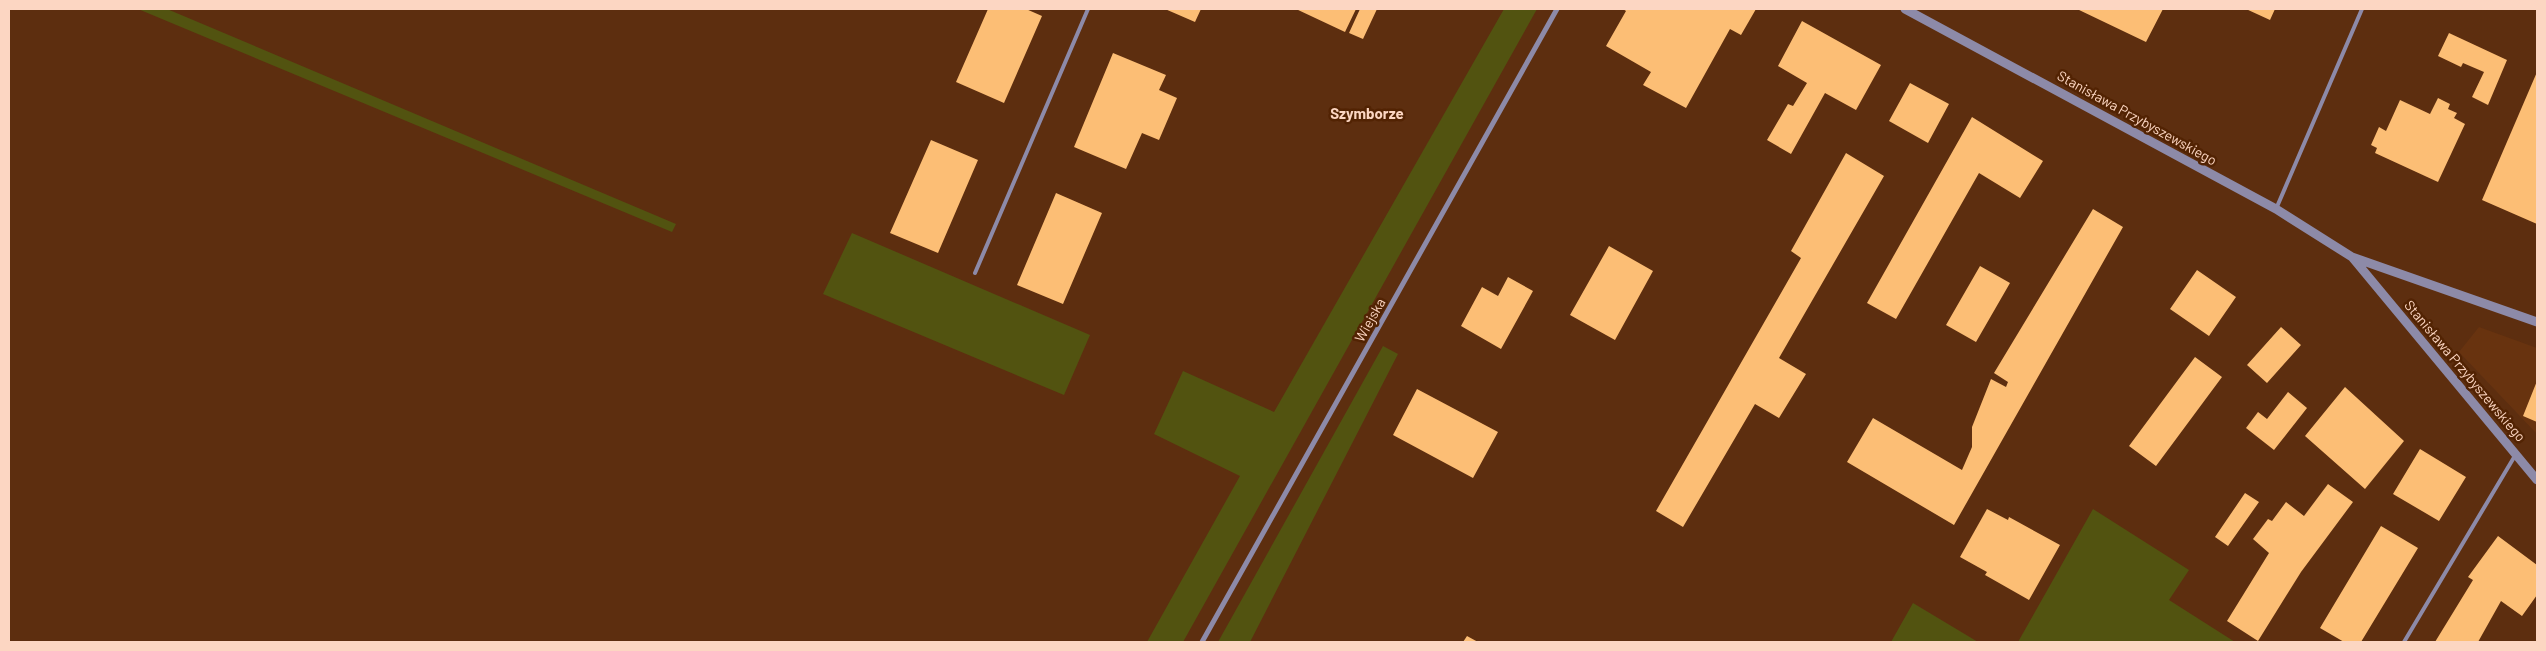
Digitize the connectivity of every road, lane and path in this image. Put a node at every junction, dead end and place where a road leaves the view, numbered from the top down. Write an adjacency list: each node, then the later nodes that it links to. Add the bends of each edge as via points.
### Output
1 (1088, 9): 7 (lane)
2 (1557, 9): 11 (street, Wiejska)
3 (1905, 9): 5 (street, Stanisława Przybyszewskiego)
4 (2362, 9): 5 (lane)
5 (2276, 209): 6 (street, Stanisława Przybyszewskiego)
6 (2352, 256): 8 (street, Stanisława Przybyszewskiego); 9 (street, Stanisława Przybyszewskiego)
7 (975, 273)
8 (2537, 322)
9 (2516, 454): 10 (street, Stanisława Przybyszewskiego); 12 (lane)
10 (2537, 480)
11 (1202, 642)
12 (2404, 642)

